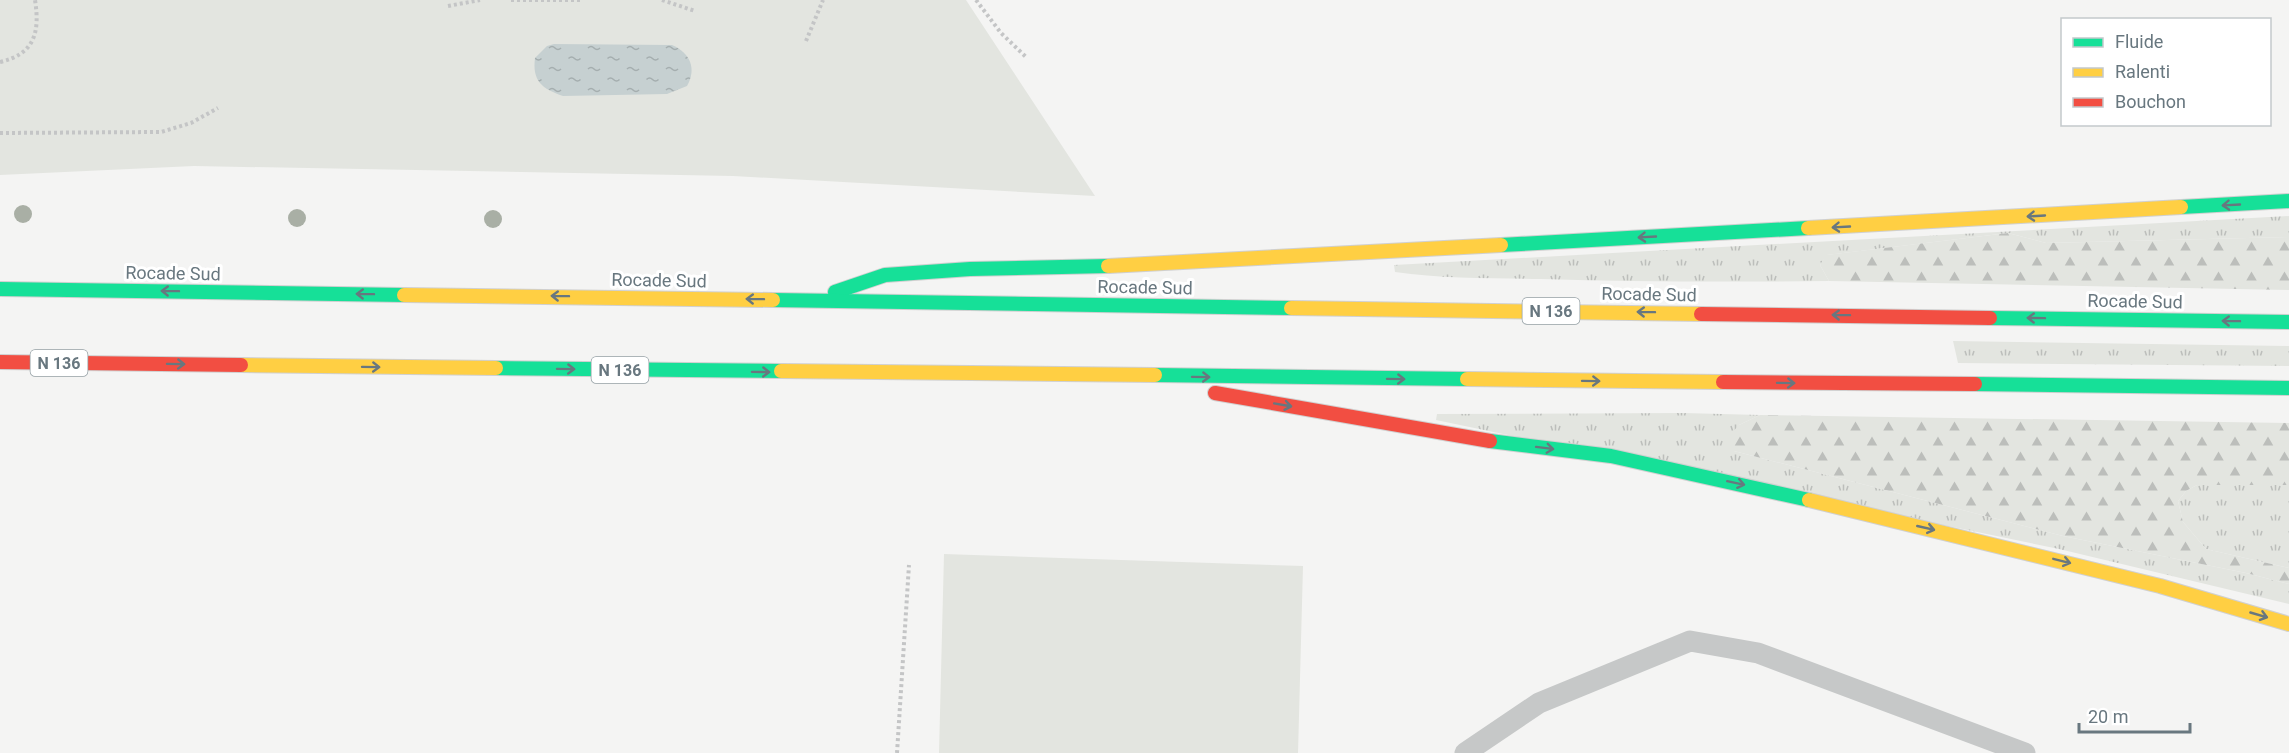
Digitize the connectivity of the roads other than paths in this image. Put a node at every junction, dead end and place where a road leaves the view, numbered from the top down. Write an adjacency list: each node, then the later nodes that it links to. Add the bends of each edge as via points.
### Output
1 (2289, 201): 3 (highway, one-way to 3, via 1339,255 1089,267 970,268 885,275)
2 (0, 289): 3 (highway, Rocade Sud / N 136, one-way to 2)
3 (813, 300): 4 (highway, Rocade Sud / N 136, one-way to 3)
4 (2289, 322)
5 (0, 362): 6 (highway, N 136, one-way to 6)
6 (1122, 376): 7 (highway, N 136, one-way to 7); 8 (highway, one-way to 8, via 1487,441 1611,456 2039,555)
7 (2289, 388)
8 (2289, 624)
9 (1465, 753): 10 (lane, via 1539,703 1690,641 1758,653)
10 (2025, 753)

